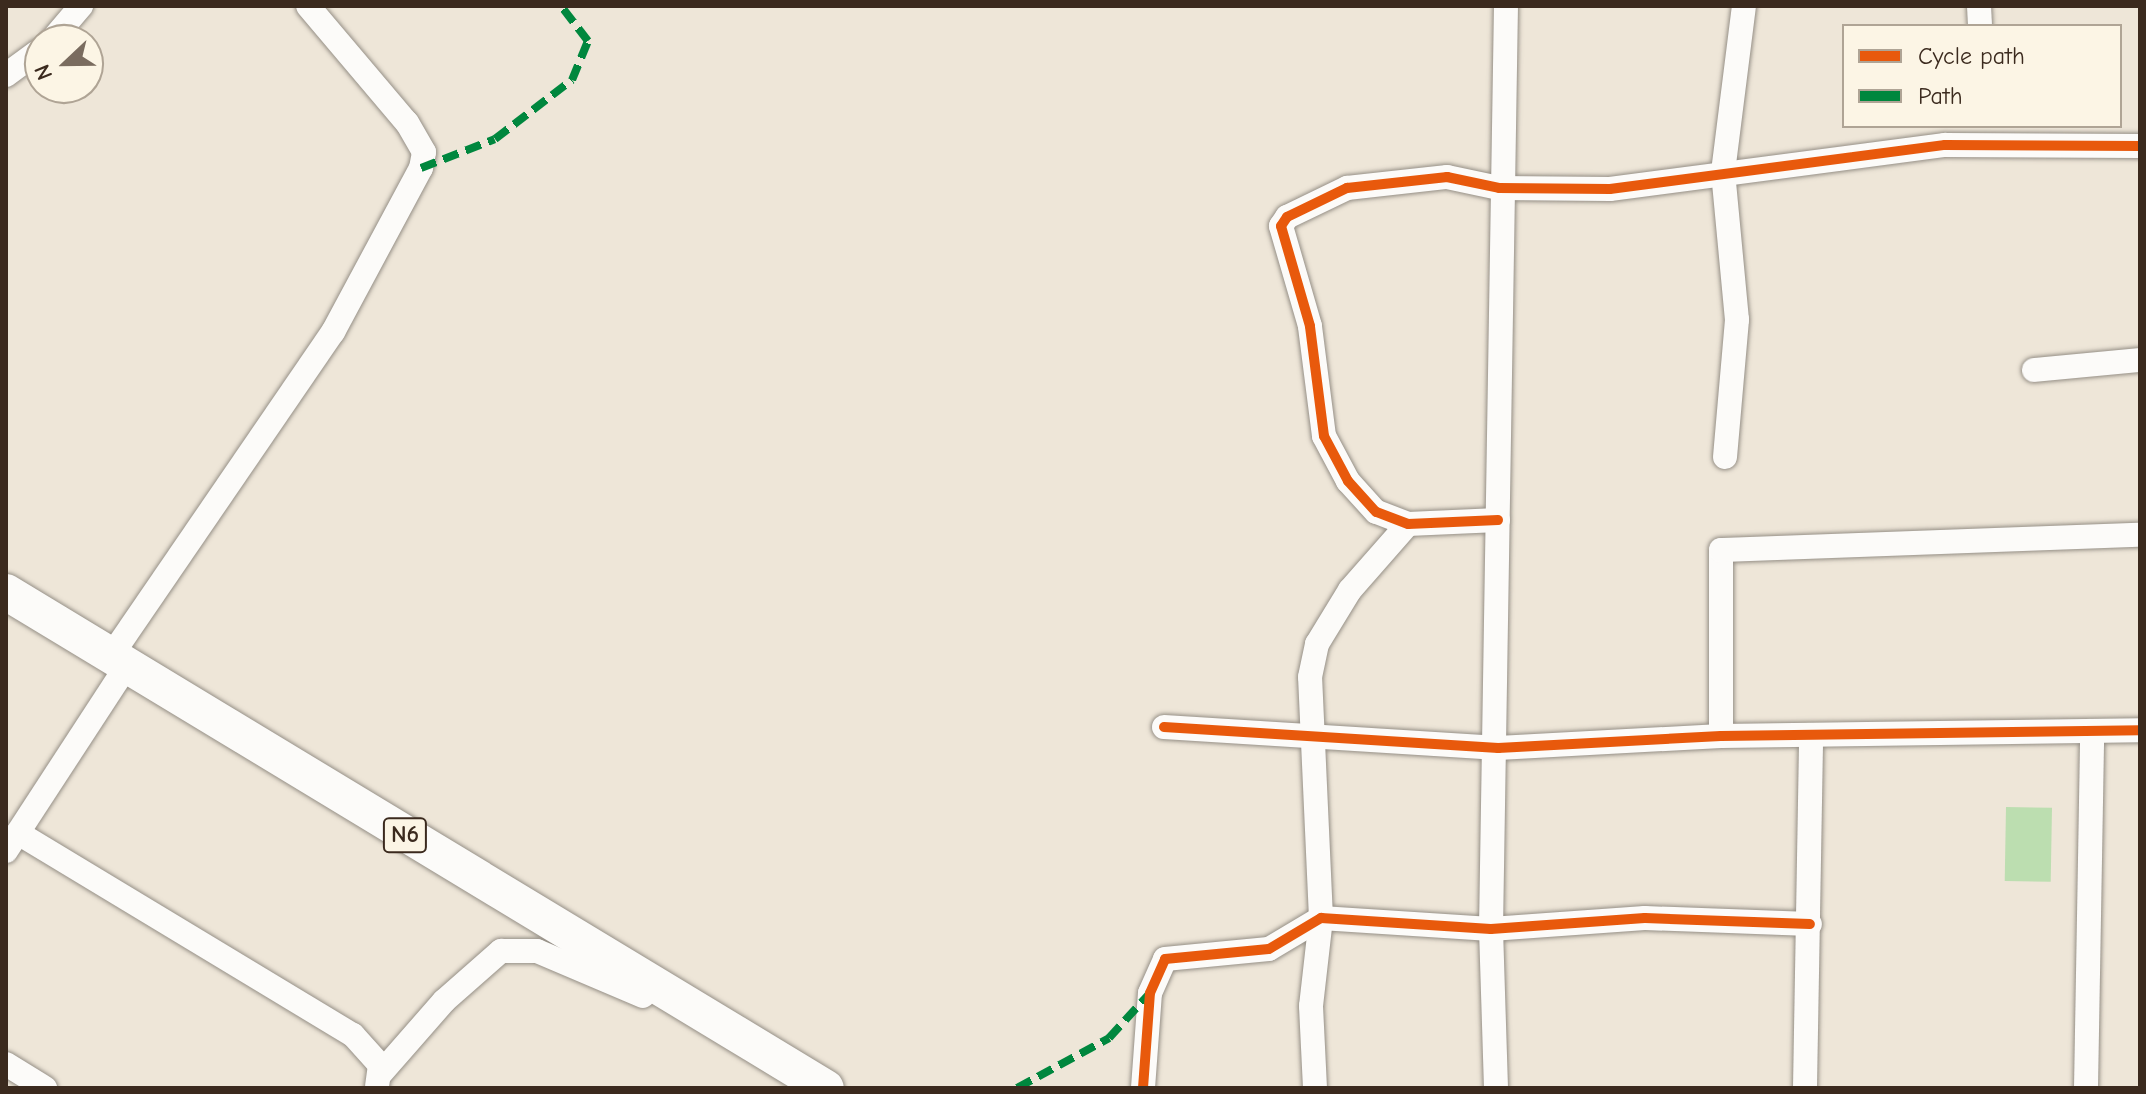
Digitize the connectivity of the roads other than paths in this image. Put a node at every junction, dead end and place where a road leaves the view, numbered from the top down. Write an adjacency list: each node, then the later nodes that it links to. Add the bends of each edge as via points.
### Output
1 (81, 6): 5 (street)
2 (308, 6): 19 (street, via 407,123 424,152 421,168 333,332)
3 (1506, 6): 11 (street)
4 (1744, 6): 10 (street)
5 (66, 24)
6 (24, 62): 7 (street)
7 (6, 75)
8 (1984, 136): 9 (street); 10 (street)
9 (2140, 146)
10 (1723, 172): 11 (street, via 1610,189); 14 (street, via 1737,320)
11 (1499, 188): 15 (street); 16 (street, via 1447,177 1347,188 1281,226 1310,326 1324,436 1348,481 1376,512)
12 (2140, 360): 13 (street)
13 (2034, 370)
14 (1725, 457)
15 (1498, 520): 16 (street); 26 (street)
16 (1408, 524): 25 (street, via 1350,590 1317,644)
17 (2140, 535): 24 (street, via 1721,550)
18 (6, 592): 19 (highway, N6)
19 (118, 662): 27 (street); 31 (highway, N6)
20 (1164, 727): 25 (street)
21 (2140, 730): 22 (street)
22 (2092, 731): 23 (street); 40 (street)
23 (1811, 735): 24 (street); 29 (street)
24 (1721, 736): 26 (street)
25 (1310, 738): 26 (street); 28 (street)
26 (1498, 748): 30 (street)
27 (12, 842): 33 (street, via 353,1035)
28 (1321, 918): 30 (street); 36 (street, via 1269,949 1165,959 1150,993); 37 (street, via 1311,1006)
29 (1810, 924): 30 (street, via 1645,918); 39 (street)
30 (1491, 929): 38 (street)
31 (773, 1056): 33 (street, via 733,1049 631,988 518,947 481,965); 34 (highway, N6)
32 (6, 1064): 35 (street)
33 (379, 1081)
34 (815, 1082)
35 (45, 1088)
36 (1143, 1088)
37 (1315, 1088)
38 (1496, 1088)
39 (1805, 1088)
40 (2086, 1088)

